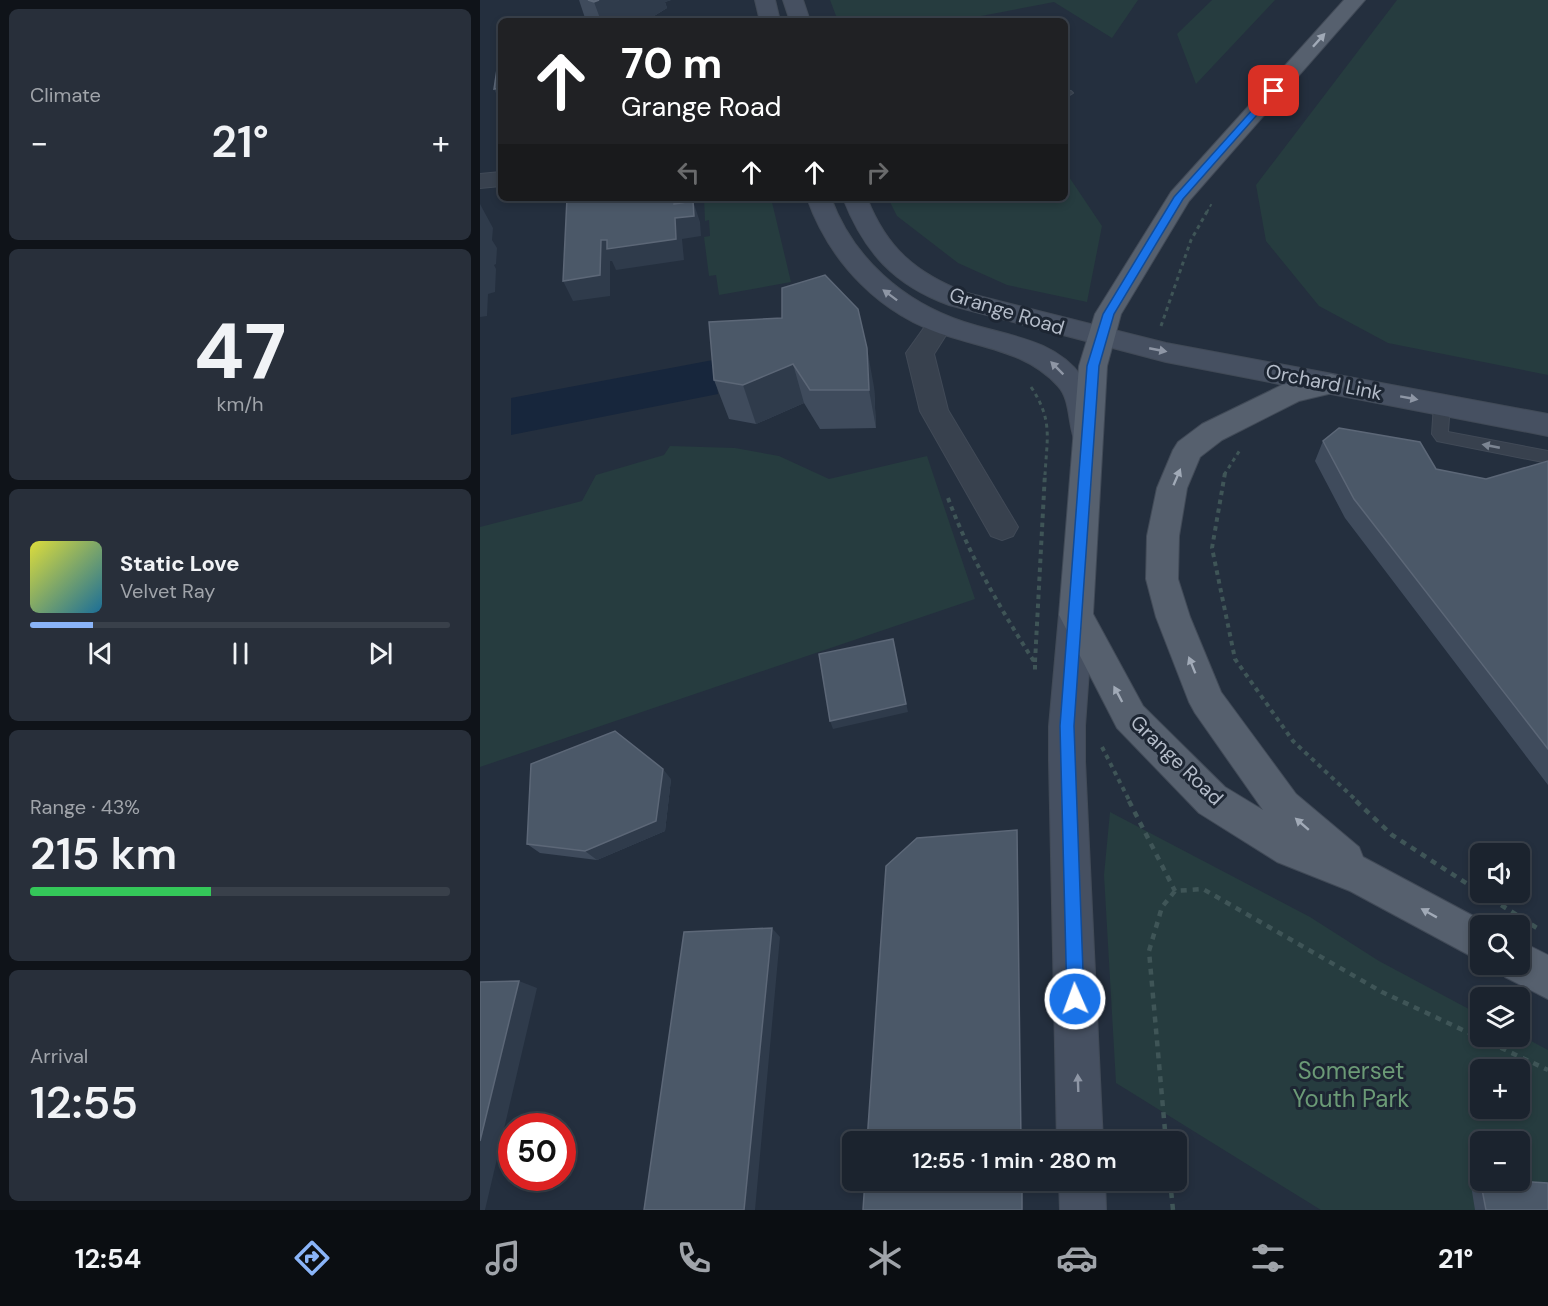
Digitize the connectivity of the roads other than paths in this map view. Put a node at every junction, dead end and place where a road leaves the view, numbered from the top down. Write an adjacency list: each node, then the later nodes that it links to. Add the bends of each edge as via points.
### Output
1 (765, 0): 4 (main road)
2 (793, 0): 5 (main road)
3 (1355, 0): 11 (main road, one-way to 3, via 1108,314 1179,197)
4 (769, 18)
5 (799, 18)
6 (498, 178): 7 (street)
7 (480, 181)
8 (820, 201): 10 (main road, Grange Road, one-way to 8, via 895,299 861,271 839,243)
9 (856, 201): 11 (main road, Grange Road, via 875,236 913,278 961,300)
10 (940, 324): 15 (main road, Grange Road, one-way to 10, via 1075,388 1053,362 1022,345); 17 (street, Grange Road, via 920,352 934,411)
11 (1100, 339): 12 (main road, Orchard Link, one-way to 12); 15 (main road, Grange Road, via 1093,366)
12 (1331, 384): 13 (main road, Orchard Link, one-way to 13); 19 (main road, one-way to 12, via 1283,807 1207,702 1162,579 1163,536 1172,488 1188,450 1212,432 1292,392)
13 (1442, 404): 14 (main road, Orchard Link); 16 (lane, one-way to 13, via 1443,437)
14 (1548, 425)
15 (1087, 438): 18 (main road, Grange Road)
16 (1548, 457)
17 (1002, 527)
18 (1076, 615): 19 (main road, Grange Road, one-way to 18, via 1291,849 1212,800 1130,717); 21 (main road, one-way to 18, via 1067,761)
19 (1362, 876): 20 (main road, Grange Road, one-way to 19)
20 (1470, 935)
21 (1080, 1131)
22 (1082, 1191): 23 (main road)
23 (1083, 1210)

